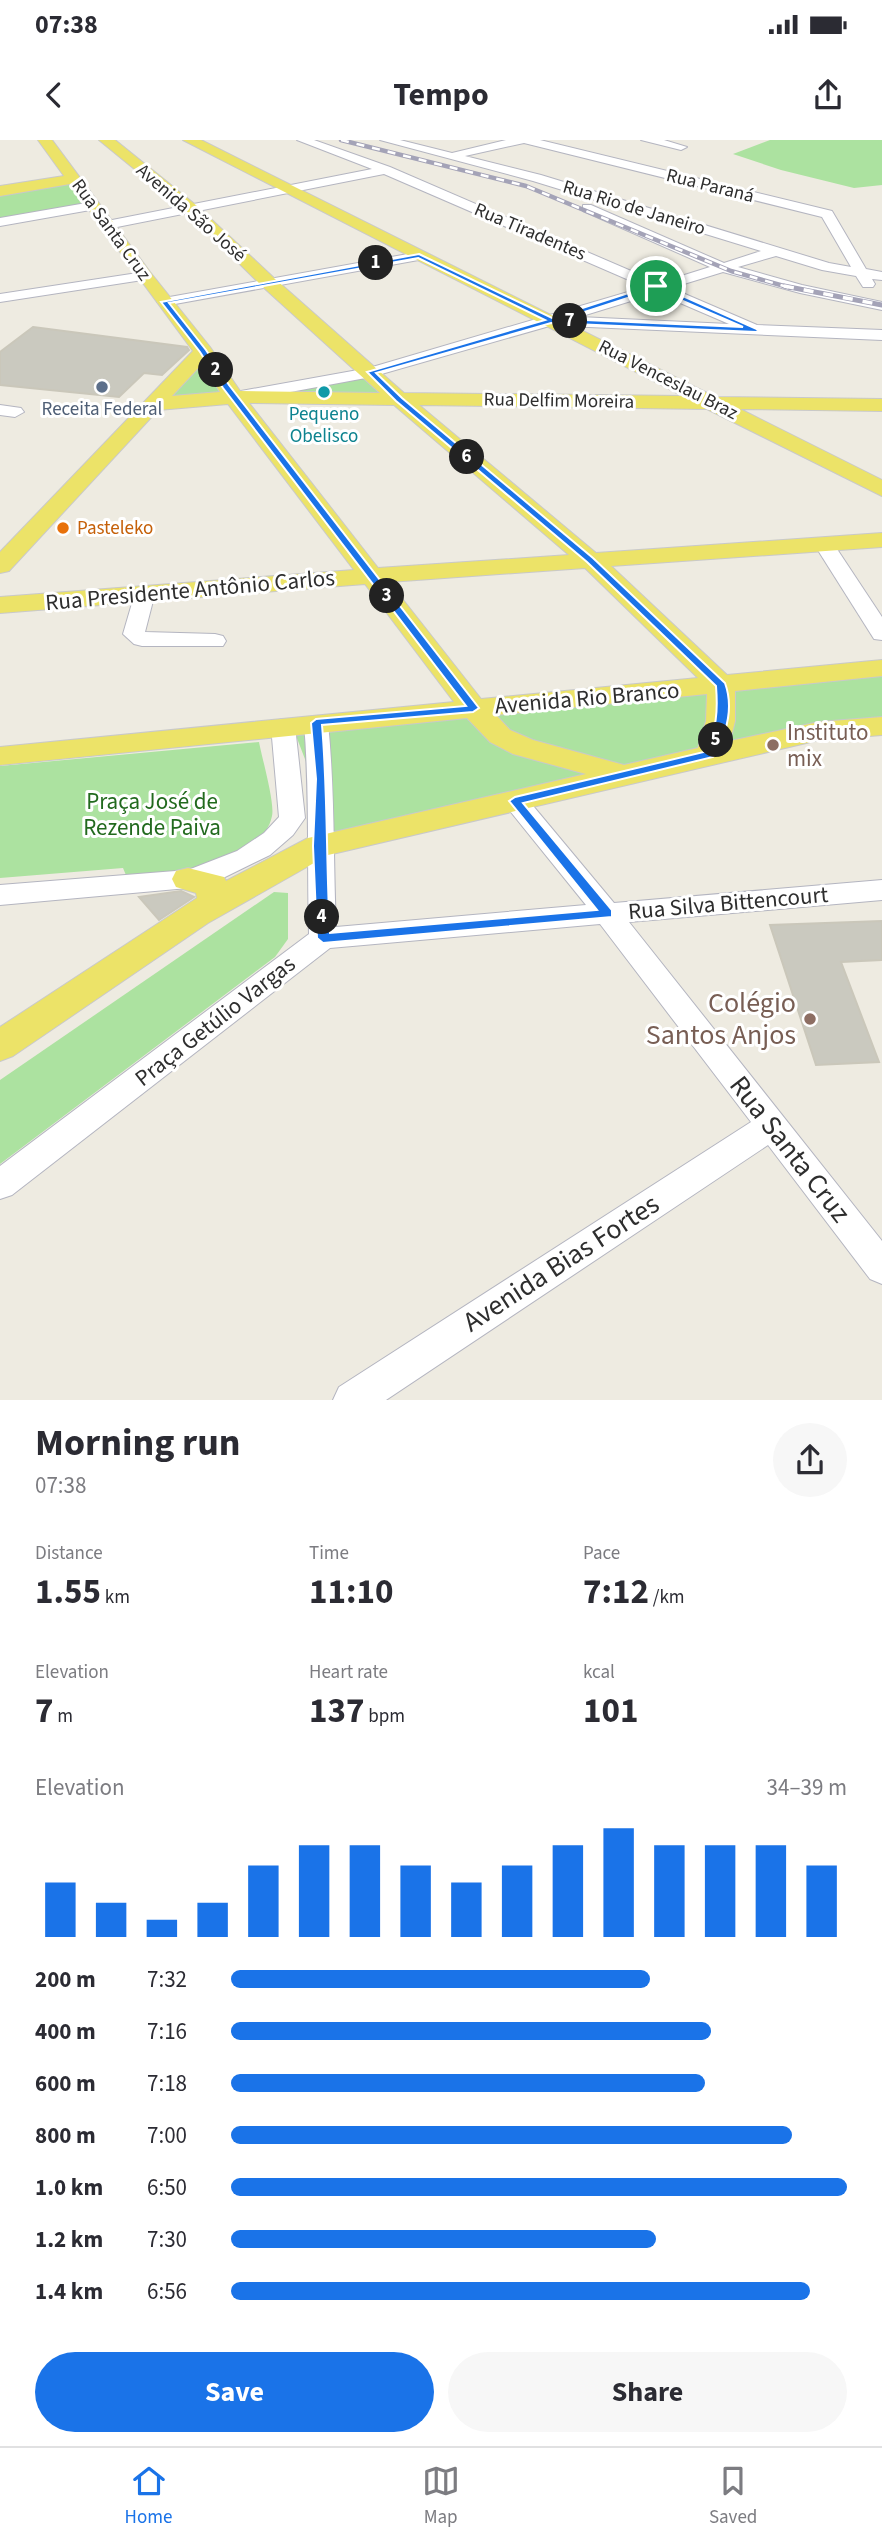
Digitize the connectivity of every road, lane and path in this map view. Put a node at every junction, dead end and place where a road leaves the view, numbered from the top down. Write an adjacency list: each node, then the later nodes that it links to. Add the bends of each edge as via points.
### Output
1 (45, 140): 12 (main road, Rua Santa Cruz)
2 (106, 140): 16 (main road, Avenida São José)
3 (190, 140): 13 (main road, Rua Venceslau Braz)
4 (303, 140): 11 (street, Rua Tiradentes)
5 (386, 140): 10 (street, Rua Rio de Janeiro)
6 (479, 140): 10 (street)
7 (523, 140): 10 (street); 22 (street, Rua Paraná, via 827,214)
8 (647, 140): 9 (street)
9 (681, 146)
10 (442, 156): 11 (street); 19 (street, Rua Rio de Janeiro, via 537,178); 21 (street, via 560,196)
11 (386, 170): 13 (street); 27 (street, Rua Tiradentes)
12 (74, 179): 14 (main road); 15 (main road, Rua Santa Cruz)
13 (289, 189): 16 (street); 20 (main road, Rua Venceslau Braz)
14 (0, 191)
15 (92, 206): 17 (street); 18 (main road, Rua Santa Cruz)
16 (192, 209): 18 (street); 26 (main road, Avenida São José)
17 (0, 222)
18 (107, 225): 23 (main road, Rua Santa Cruz)
19 (773, 251): 21 (street); 22 (street, Rua Rio de Janeiro)
20 (419, 256): 26 (street); 32 (main road, Rua Venceslau Braz)
21 (724, 268): 27 (street); 31 (street)
22 (864, 274): 24 (street, Rua Rio de Janeiro); 31 (street, Rua Paraná)
23 (144, 276): 28 (street); 30 (main road, Rua Santa Cruz)
24 (882, 276)
25 (0, 283): 28 (street)
26 (268, 283): 30 (street); 36 (main road, Avenida São José)
27 (656, 286): 32 (street); 33 (street, Rua Tiradentes)
28 (18, 293): 29 (street)
29 (0, 298)
30 (164, 302): 35 (main road, Rua Santa Cruz)
31 (881, 309)
32 (551, 320): 33 (street); 36 (street); 39 (main road, Rua Venceslau Braz)
33 (756, 330): 34 (street)
34 (882, 335)
35 (203, 351): 37 (main road, Rua Santa Cruz); 40 (main road)
36 (371, 372): 37 (street); 38 (main road, Avenida São José)
37 (236, 397): 38 (main road, Rua Delfim Moreira); 40 (main road, Rua Delfim Moreira); 47 (main road)
38 (399, 399): 39 (main road, Rua Delfim Moreira); 45 (main road, Avenida São José)
39 (711, 402): 41 (main road, Rua Delfim Moreira); 42 (main road, Rua Venceslau Braz)
40 (153, 405): 46 (main road)
41 (882, 405)
42 (882, 489)
43 (882, 540): 44 (main road, Rua Presidente Antônio Carlos)
44 (824, 544): 45 (main road, Rua Presidente Antônio Carlos); 50 (street)
45 (590, 560): 47 (main road, Rua Presidente Antônio Carlos); 53 (main road, Avenida São José)
46 (0, 566)
47 (371, 576): 48 (main road, Rua Presidente Antônio Carlos); 54 (main road)
48 (145, 593): 49 (main road, Rua Presidente Antônio Carlos); 51 (street, via 134,634 142,639)
49 (0, 605)
50 (882, 634)
51 (215, 640)
52 (882, 668): 53 (main road, Avenida Rio Branco)
53 (721, 685): 54 (main road, Avenida Rio Branco); 58 (main road, via 719,735)
54 (473, 708): 55 (main road, Avenida Rio Branco); 60 (main road, via 500,736 523,747)
55 (316, 723): 56 (main road, Avenida Rio Branco); 62 (street, via 321,779)
56 (283, 726): 59 (main road, Avenida Rio Branco); 63 (street, via 293,809 287,827 255,851 208,875)
57 (882, 726): 58 (main road, via 818,731)
58 (709, 755): 60 (main road)
59 (0, 756)
60 (621, 774): 61 (main road)
61 (515, 801): 62 (main road); 67 (street, Rua Santa Cruz)
62 (319, 846): 66 (main road); 68 (street)
63 (188, 879): 65 (street); 66 (main road, via 212,885)
64 (882, 890): 67 (street, Rua Silva Bittencourt)
65 (0, 895)
66 (214, 902): 69 (main road)
67 (607, 913): 68 (street, Rua Silva Bittencourt); 70 (street, Rua Santa Cruz)
68 (323, 938): 71 (street, Praça Getúlio Vargas)
69 (0, 1046)
70 (771, 1126): 72 (street, Rua Santa Cruz); 73 (street, Avenida Bias Fortes)
71 (0, 1185)
72 (882, 1268)
73 (352, 1399)

